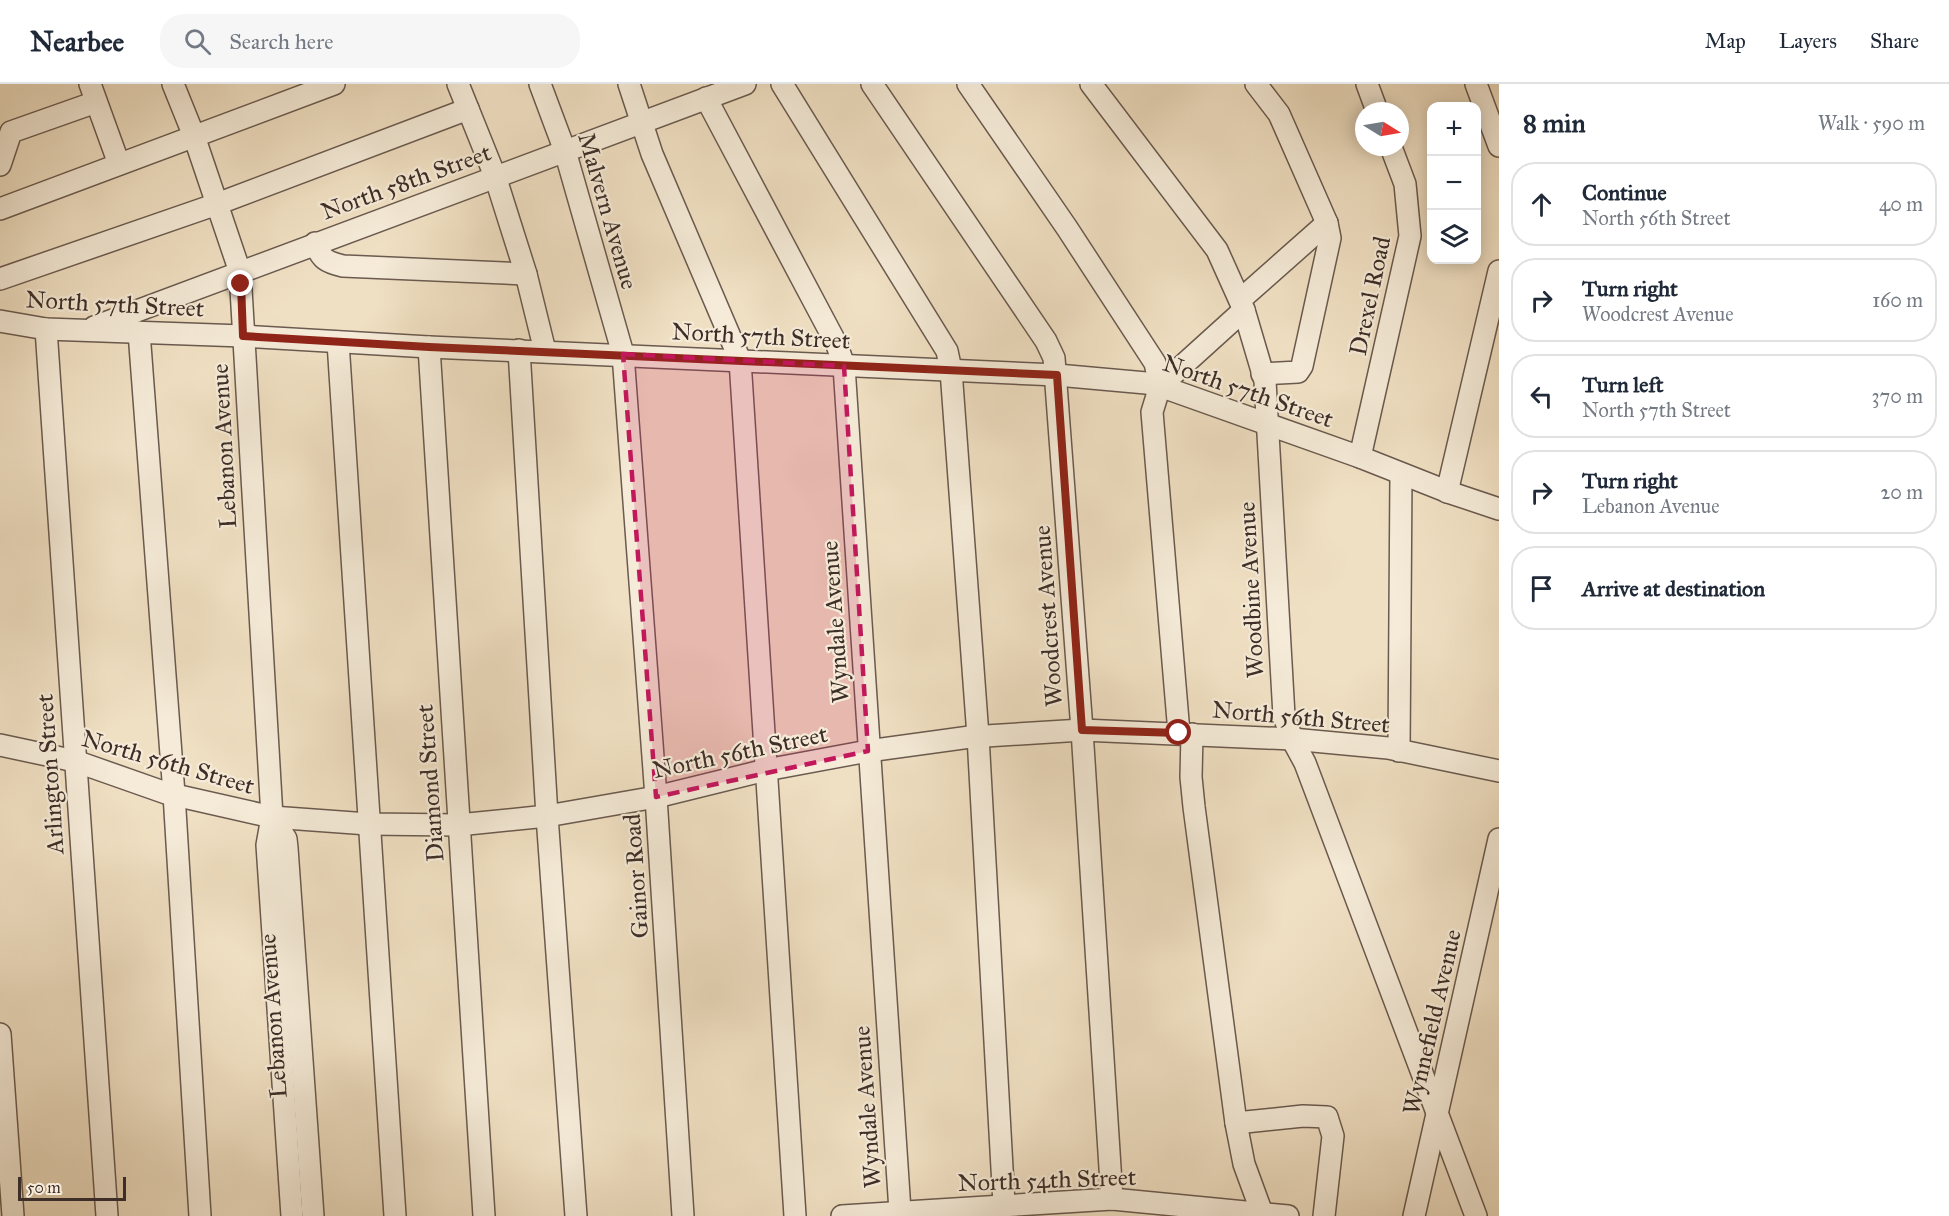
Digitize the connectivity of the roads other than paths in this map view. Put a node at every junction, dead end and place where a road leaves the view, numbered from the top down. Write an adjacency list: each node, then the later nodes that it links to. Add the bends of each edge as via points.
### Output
1 (173, 84): 19 (street, Lebanon Avenue)
2 (334, 84): 19 (street)
3 (458, 84): 17 (street)
4 (540, 84): 21 (street, Malvern Avenue)
5 (629, 84): 18 (street)
6 (745, 84): 15 (street, North 58th Street)
7 (782, 84): 47 (street, via 947,351)
8 (872, 84): 49 (street, Woodcrest Avenue, via 1046,341)
9 (968, 84): 50 (street, via 1155,363)
10 (1091, 84): 34 (street, Woodbine Avenue, via 1217,250)
11 (1256, 84): 28 (street, via 1279,114)
12 (1367, 84): 16 (street)
13 (1476, 84): 20 (street)
14 (93, 93): 23 (street); 24 (street, via 11,132)
15 (706, 98): 18 (street, North 58th Street); 46 (street, Wyndale Avenue, via 837,345)
16 (1374, 102)
17 (468, 109): 25 (street); 27 (street)
18 (643, 122): 21 (street, North 58th Street); 45 (street, via 652,153)
19 (194, 136): 23 (street); 27 (street, Lebanon Avenue)
20 (1499, 146)
21 (565, 152): 25 (street, North 58th Street); 44 (street, Malvern Avenue)
22 (1394, 156): 52 (street, Drexel Road, via 1405,184 1410,236)
23 (119, 164): 26 (street)
24 (0, 165)
25 (495, 176): 29 (street, North 58th Street); 32 (street)
26 (1, 204)
27 (217, 204): 31 (street, Lebanon Avenue); 33 (street)
28 (1327, 223): 34 (street, North 57th Street); 48 (street, via 1330,237 1302,366 1290,374)
29 (315, 243): 31 (street, North 58th Street); 32 (street, via 325,261 343,266)
30 (1499, 271): 54 (street)
31 (240, 272): 37 (street, North 58th Street); 39 (street, Lebanon Avenue)
32 (526, 274): 43 (street)
33 (0, 279)
34 (1242, 305): 48 (street, Woodbine Avenue); 50 (street, North 57th Street)
35 (0, 321): 36 (street, North 57th Street)
36 (46, 329): 37 (street, North 57th Street); 63 (street, Arlington Street)
37 (85, 330): 38 (street, North 57th Street)
38 (139, 332): 39 (street, North 57th Street); 66 (street)
39 (243, 336): 40 (street, North 57th Street); 69 (street, Lebanon Avenue)
40 (338, 342): 41 (street, North 57th Street); 70 (street)
41 (429, 347): 42 (street, North 57th Street); 71 (street, Diamond Street)
42 (519, 350): 43 (street, North 57th Street); 68 (street)
43 (545, 351): 44 (street, North 57th Street)
44 (623, 354): 45 (street, North 57th Street); 67 (street, Gainor Road)
45 (740, 360): 46 (street, North 57th Street); 64 (street)
46 (844, 366): 47 (street, North 57th Street); 61 (street, Wyndale Avenue)
47 (951, 370): 49 (street, North 57th Street); 58 (street)
48 (1262, 374): 51 (street, Woodbine Avenue)
49 (1057, 375): 50 (street, North 57th Street); 56 (street, Woodcrest Avenue)
50 (1160, 386): 51 (street, North 57th Street); 57 (street, via 1152,412)
51 (1267, 423): 52 (street, North 57th Street); 59 (street, Woodbine Avenue, via 1284,716)
52 (1360, 457): 53 (street, North 57th Street)
53 (1401, 474): 54 (street, North 57th Street); 62 (street)
54 (1447, 492): 55 (street, North 57th Street)
55 (1499, 509)
56 (1082, 730): 57 (street, North 56th Street); 58 (street, North 56th Street); 77 (street, Woodcrest Avenue)
57 (1185, 734): 59 (street, North 56th Street); 76 (street)
58 (978, 736): 61 (street, North 56th Street); 78 (street)
59 (1292, 739): 62 (street, North 56th Street); 75 (street, Woodbine Avenue, via 1305,763)
60 (0, 746): 63 (street, North 56th Street)
61 (868, 751): 64 (street, North 56th Street); 79 (street, Wyndale Avenue)
62 (1399, 751): 65 (street, North 56th Street)
63 (75, 761): 66 (street, North 56th Street); 82 (street, Arlington Street)
64 (766, 770): 67 (street, North 56th Street); 90 (street)
65 (1499, 771)
66 (174, 794): 69 (street, North 56th Street); 83 (street)
67 (656, 797): 68 (street, North 56th Street); 89 (street, Gainor Road)
68 (547, 816): 71 (street, North 56th Street); 88 (street)
69 (272, 817): 70 (street, North 56th Street); 73 (street, Lebanon Avenue, via 267,845)
70 (368, 824): 71 (street, North 56th Street); 86 (street)
71 (458, 825): 87 (street, Diamond Street)
72 (1499, 839): 75 (street, Wynnefield Avenue)
73 (290, 1029): 84 (street, Lebanon Avenue); 85 (street, Lebanon Avenue)
74 (0, 1034): 81 (street)
75 (1437, 1113): 94 (street, Wynnefield Avenue); 95 (street, Woodbine Avenue)
76 (1236, 1123): 80 (street, via 1244,1164); 93 (street, via 1303,1116 1328,1118 1333,1136)
77 (1112, 1199): 78 (street, North 54th Street); 80 (street, North 54th Street)
78 (1004, 1204): 79 (street, North 54th Street)
79 (900, 1211): 91 (street, North 54th Street)
80 (1262, 1213): 92 (street, North 54th Street)
81 (13, 1216)
82 (107, 1216)
83 (200, 1216)
84 (292, 1216)
85 (313, 1216)
86 (395, 1216)
87 (484, 1216)
88 (576, 1216)
89 (683, 1216)
90 (795, 1216)
91 (842, 1216)
92 (1288, 1216)
93 (1324, 1216)
94 (1414, 1216)
95 (1476, 1216)

